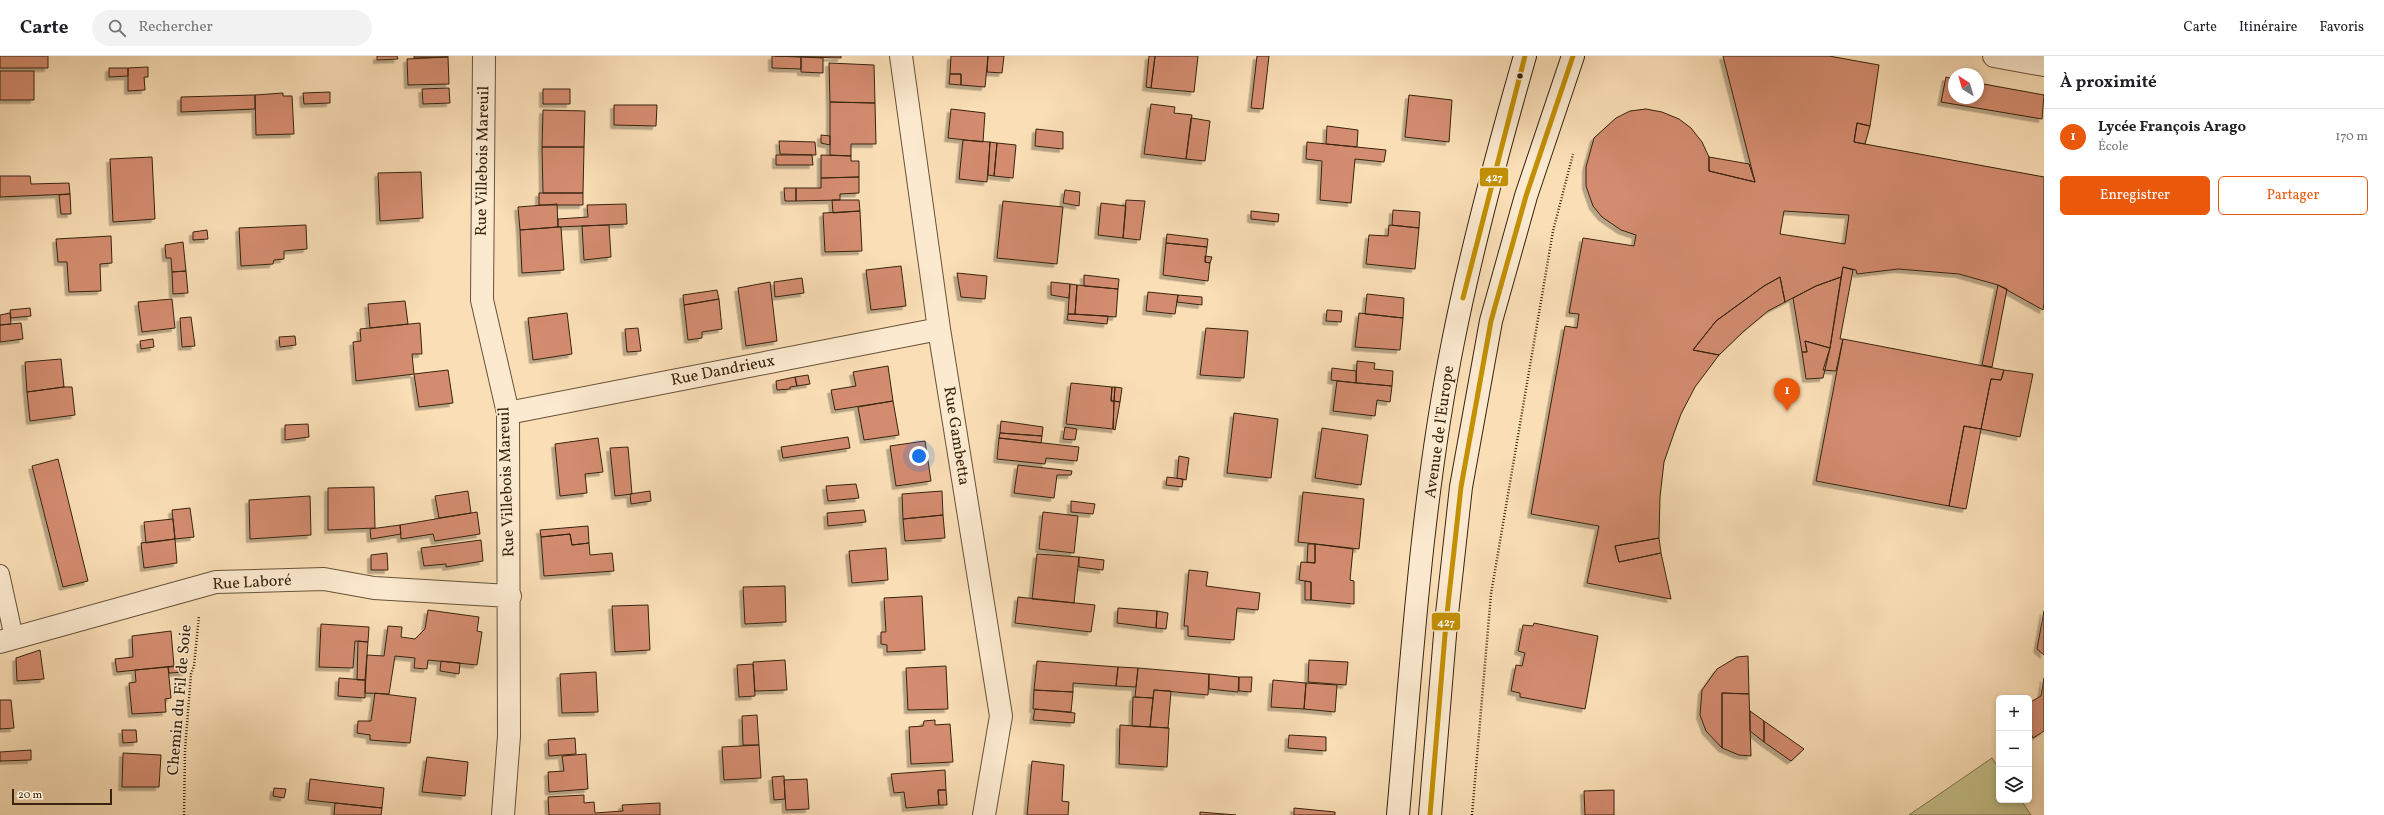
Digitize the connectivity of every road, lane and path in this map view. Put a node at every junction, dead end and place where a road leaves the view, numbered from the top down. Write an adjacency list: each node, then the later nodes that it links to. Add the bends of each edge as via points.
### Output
1 (484, 56): 9 (street, Rue Villebois Mareuil, via 482,300)
2 (901, 56): 8 (street, Rue Gambetta)
3 (1525, 56): 17 (street, Avenue de l'Europe, via 1453,342 1433,473 1416,612)
4 (1573, 56): 18 (street, Avenue de l'Europe, via 1526,196 1491,321 1461,487 1446,623)
5 (1994, 56): 6 (street)
6 (2044, 65)
7 (1574, 146): 19 (path, via 1547,261 1491,594)
8 (939, 329): 9 (street, Rue Dandrieux); 16 (street, Rue Gambetta, via 1001,716)
9 (508, 413): 12 (street, Rue Villebois Mareuil)
10 (0, 574): 13 (lane)
11 (192, 588): 12 (street, Rue Laboré, via 216,582 324,579 374,588); 13 (street, Rue Laboré); 14 (path, Chemin du Fil de Soie, via 200,617 191,674)
12 (510, 596): 15 (street, Rue Villebois Mareuil, via 509,736)
13 (7, 640)
14 (184, 815)
15 (503, 815)
16 (984, 815)
17 (1398, 815)
18 (1430, 815)
19 (1472, 815)

